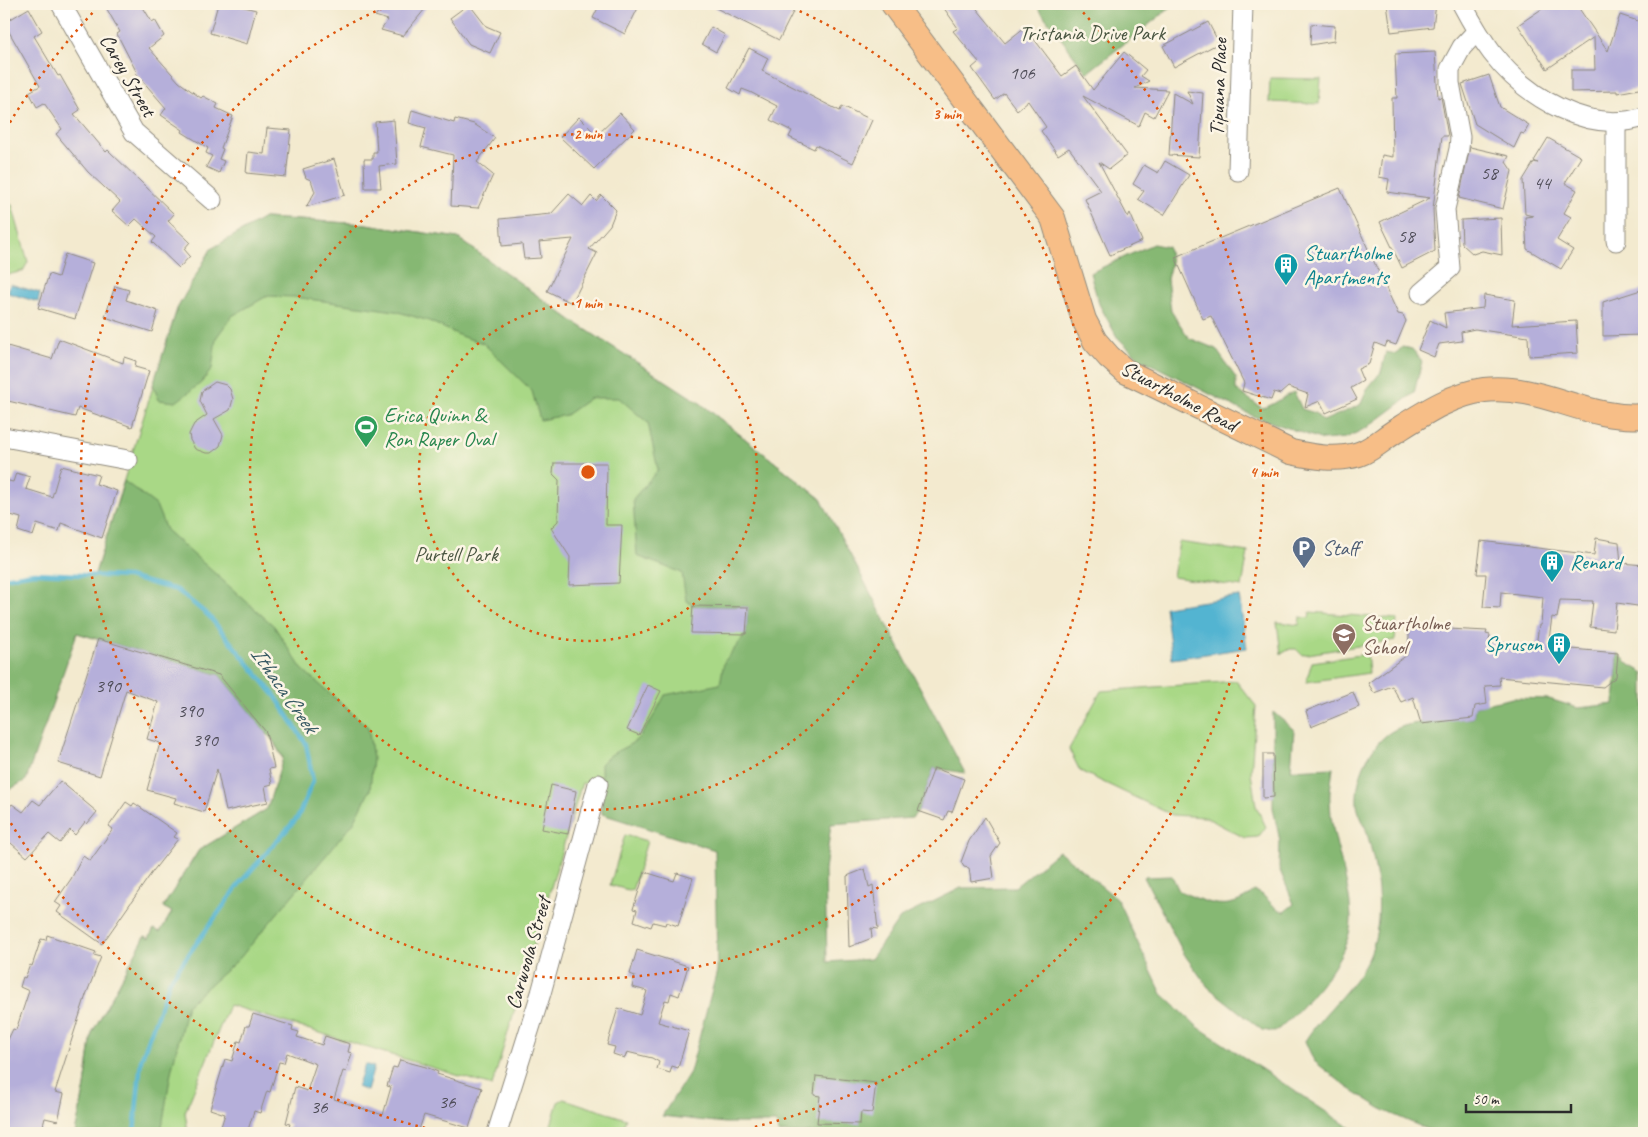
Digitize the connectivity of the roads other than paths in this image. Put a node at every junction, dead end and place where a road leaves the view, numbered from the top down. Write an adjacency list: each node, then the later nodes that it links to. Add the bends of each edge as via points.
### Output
1 (61, 4): 9 (street, Carey Street, via 134,132)
2 (893, 4): 12 (main road, Stuartholme Road, via 1053,218 1084,320 1095,341 1125,371 1291,452 1316,458 1359,454 1431,410 1481,391 1523,390 1601,414)
3 (1244, 4): 8 (street, Tipuana Place)
4 (1462, 4): 5 (street)
5 (1477, 31): 7 (street, via 1493,54 1539,95 1586,118); 11 (street, via 1462,47 1450,69 1460,137 1445,209 1450,268)
6 (1644, 117): 7 (street)
7 (1616, 122): 10 (street)
8 (1238, 171)
9 (212, 200)
10 (1616, 241)
11 (1421, 293)
12 (1644, 416)
13 (4, 437): 14 (street)
14 (128, 460)
15 (598, 784): 16 (street, Carwoola Street, via 541,993)
16 (497, 1133)

